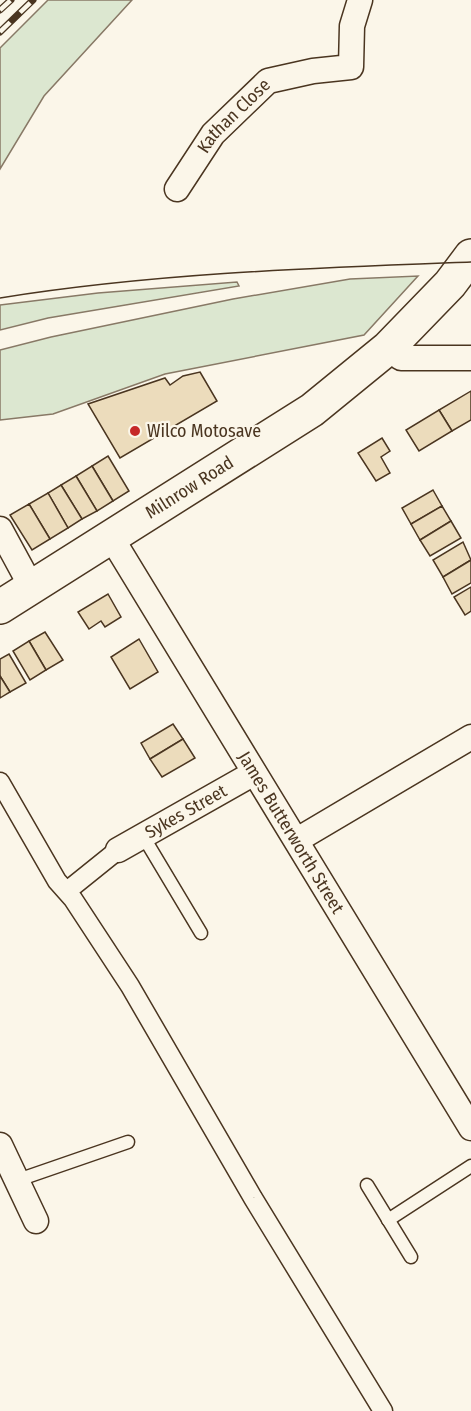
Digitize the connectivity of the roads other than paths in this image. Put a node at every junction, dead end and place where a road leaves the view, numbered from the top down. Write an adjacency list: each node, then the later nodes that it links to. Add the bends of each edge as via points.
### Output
1 (360, 0): 2 (street, Kathan Close, via 352,26 351,67 268,81 213,134)
2 (177, 189)
3 (471, 256): 4 (main road, Milnrow Road, via 450,284)
4 (387, 348): 5 (street, via 401,358); 7 (main road, Milnrow Road, via 312,410)
5 (471, 358)
6 (0, 529): 8 (street)
7 (111, 537): 8 (main road, Milnrow Road); 11 (street, James Butterworth Street)
8 (32, 588): 9 (main road, Milnrow Road)
9 (0, 607)
10 (471, 737): 14 (street)
11 (254, 773): 13 (street, Sykes Street); 14 (street, James Butterworth Street)
12 (0, 782): 16 (street, via 57,881)
13 (143, 836): 15 (street, Sykes Street); 17 (lane)
14 (297, 840): 18 (street, James Butterworth Street)
15 (118, 850): 16 (street)
16 (67, 891): 27 (street, via 130,986)
17 (201, 933)
18 (471, 1128)
19 (128, 1142): 22 (lane)
20 (0, 1146): 22 (street)
21 (471, 1166): 24 (lane)
22 (18, 1180): 25 (street)
23 (367, 1185): 24 (lane)
24 (388, 1220): 26 (lane)
25 (36, 1221)
26 (411, 1257)
27 (383, 1411)

